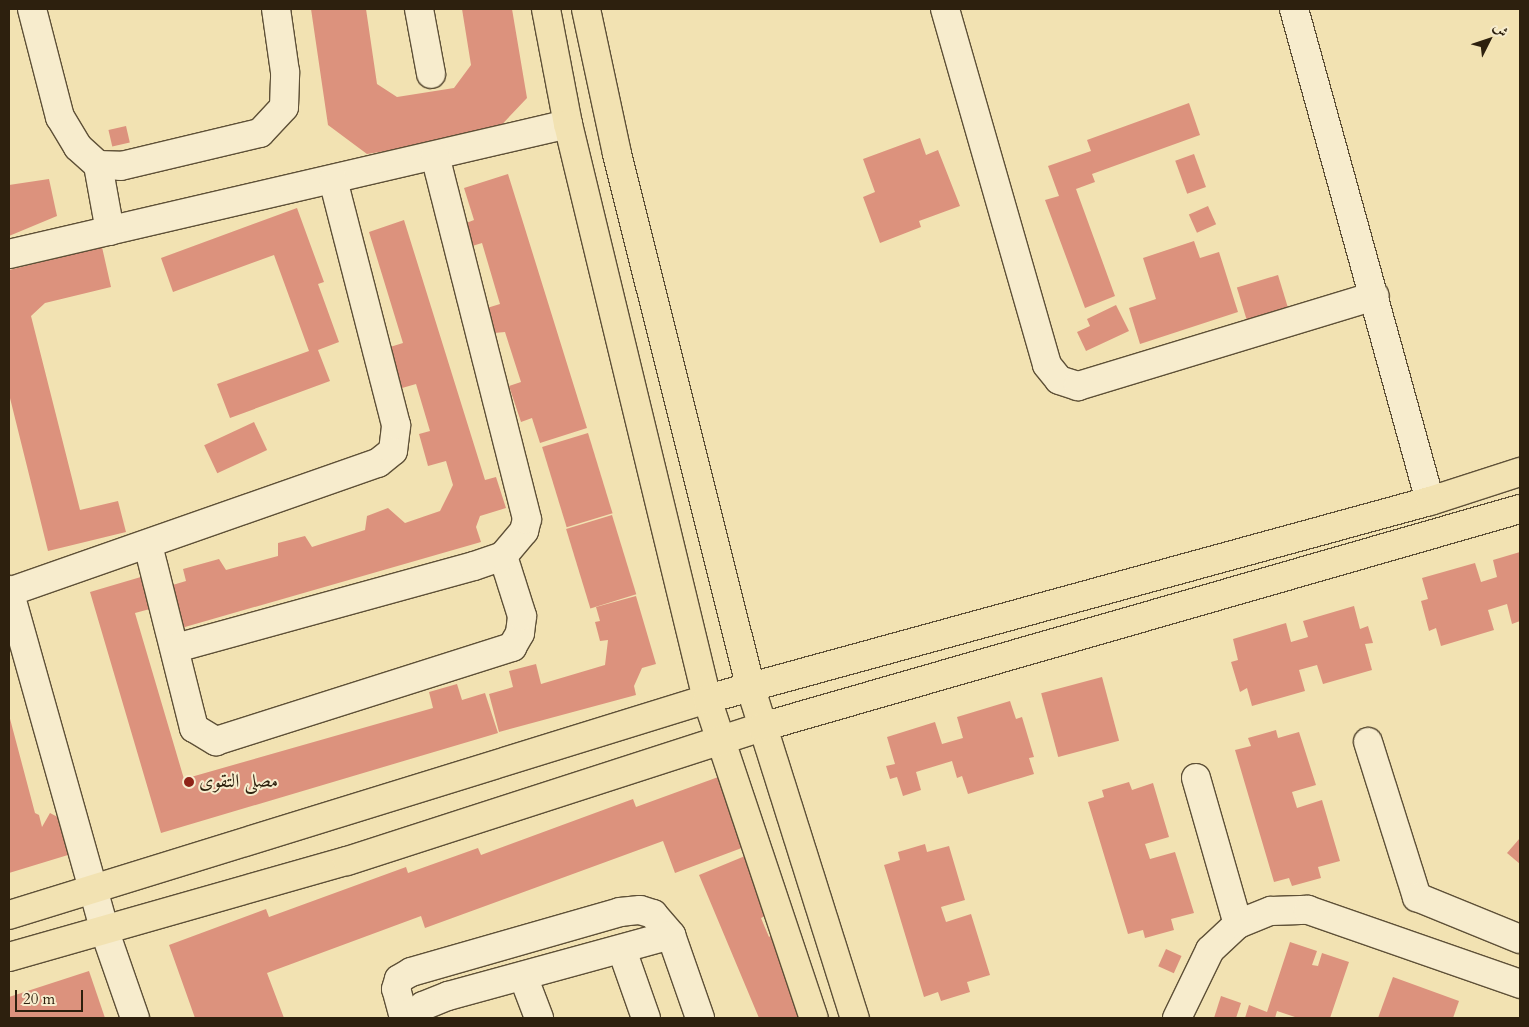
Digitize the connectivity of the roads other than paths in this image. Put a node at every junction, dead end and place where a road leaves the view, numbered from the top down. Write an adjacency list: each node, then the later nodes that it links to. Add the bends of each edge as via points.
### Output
1 (32, 9): 11 (street, via 60,117 78,147)
2 (276, 9): 11 (street, via 285,72 284,108 260,133 120,166)
3 (419, 9): 8 (street)
4 (546, 9): 9 (main road)
5 (586, 9): 23 (main road, via 617,154)
6 (944, 9): 15 (street, via 1047,365 1059,380 1078,386)
7 (1294, 9): 15 (street)
8 (431, 74)
9 (568, 124): 10 (street); 24 (main road)
10 (435, 156): 12 (street); 20 (street, via 526,519 524,531)
11 (98, 165): 13 (street)
12 (333, 180): 13 (street); 19 (street, via 396,425 393,451 378,464)
13 (110, 231): 14 (street)
14 (9, 254)
15 (1375, 296): 17 (street)
16 (1520, 472): 17 (main road)
17 (1430, 502): 23 (main road)
18 (1520, 510): 25 (main road)
19 (148, 546): 21 (street); 22 (street)
20 (503, 556): 22 (street); 22 (street, via 522,616 520,633 512,647 216,741 194,728)
21 (9, 591): 29 (street)
22 (176, 648)
23 (751, 689): 24 (main road); 25 (main road)
24 (708, 699): 26 (main road); 29 (main road)
25 (762, 727): 26 (main road); 46 (main road)
26 (723, 742): 32 (main road, via 347,861); 45 (main road)
27 (1368, 742): 34 (street, via 1417,897)
28 (1196, 778): 31 (street)
29 (93, 890): 30 (main road); 32 (street)
30 (9, 915)
31 (1238, 924): 38 (street, via 1271,911 1308,910); 47 (street, via 1210,950)
32 (104, 929): 36 (main road); 39 (street)
33 (671, 935): 35 (street); 40 (street, via 653,914 640,910 620,912 411,972 399,979 396,989); 44 (street)
34 (1520, 939)
35 (622, 950): 37 (street); 43 (street)
36 (9, 958)
37 (523, 976): 41 (street, via 431,1003); 42 (street)
38 (1520, 984)
39 (135, 1018)
40 (404, 1018)
41 (411, 1018)
42 (539, 1018)
43 (646, 1018)
44 (700, 1018)
45 (814, 1018)
46 (855, 1018)
47 (1177, 1018)

